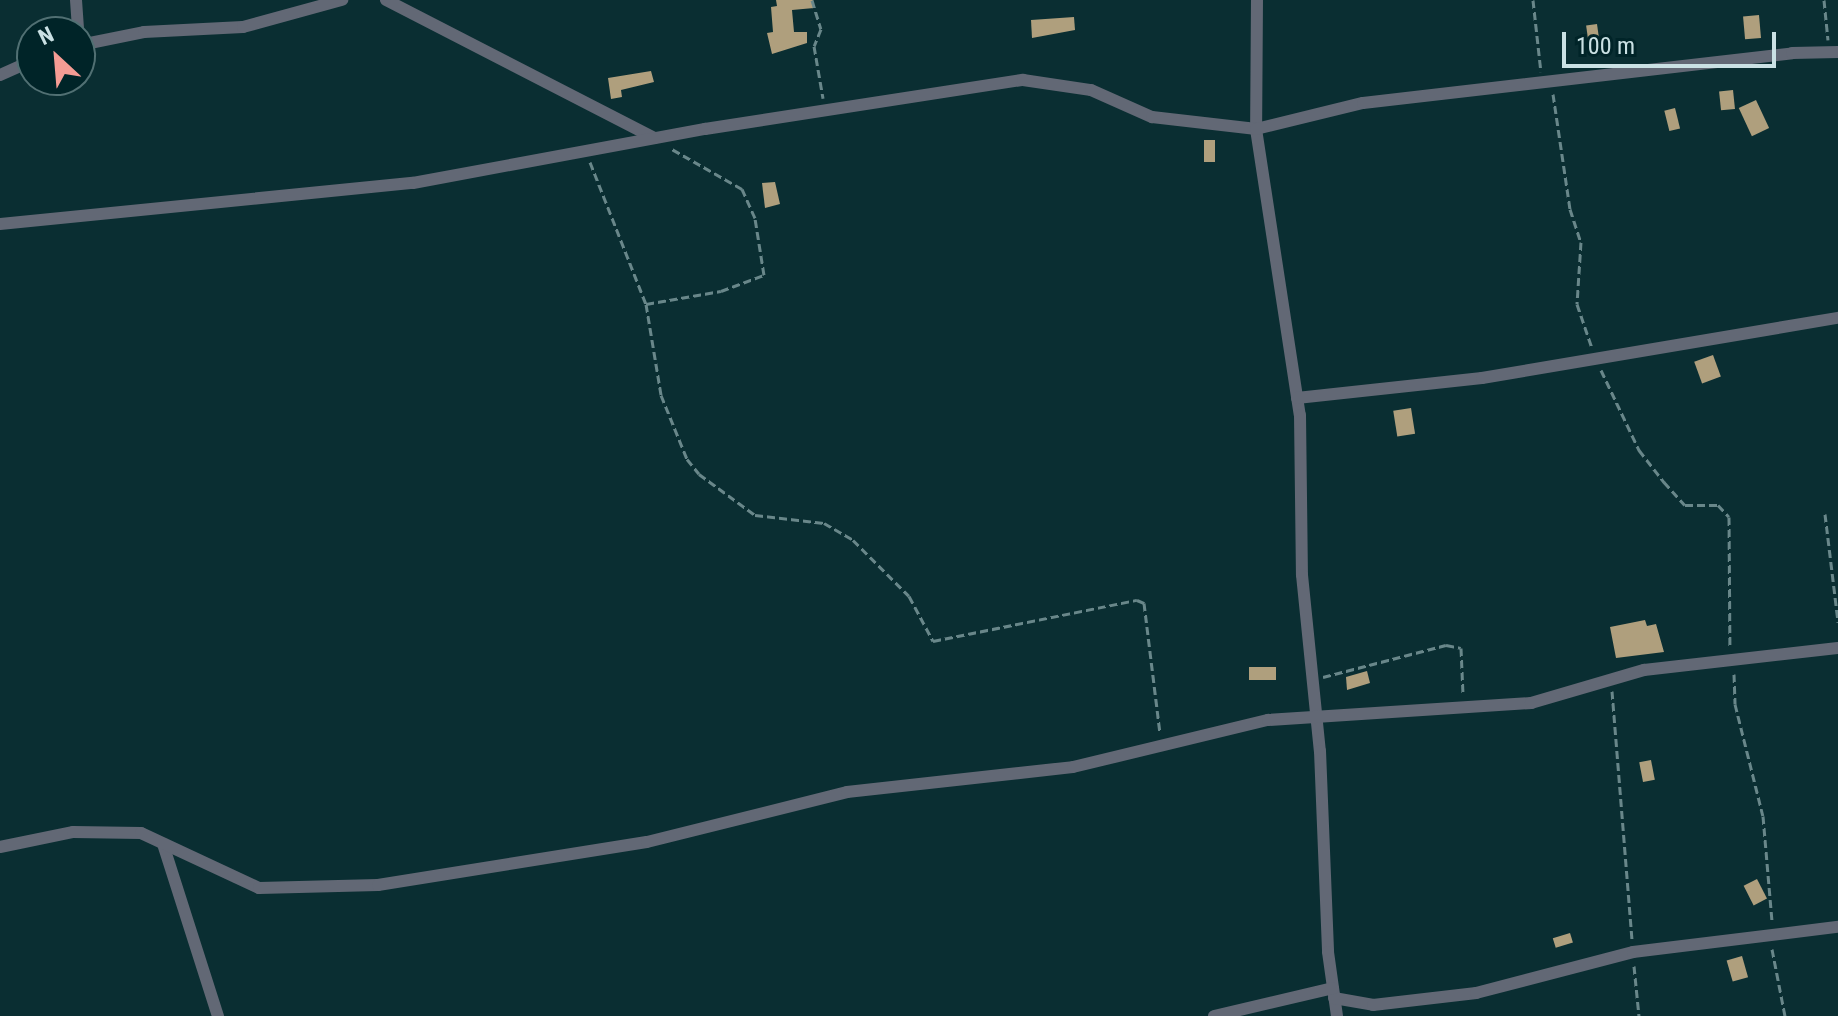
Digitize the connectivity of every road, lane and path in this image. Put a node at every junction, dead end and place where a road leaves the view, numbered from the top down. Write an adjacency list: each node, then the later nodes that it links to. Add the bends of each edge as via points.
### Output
1 (342, 0): 7 (street, via 243,27 144,32)
2 (386, 0): 12 (street)
3 (812, 0): 10 (path, via 821,29 814,46)
4 (1257, 0): 11 (street)
5 (1533, 0): 9 (path)
6 (1824, 0): 8 (path)
7 (96, 42)
8 (1833, 52): 9 (street)
9 (1547, 81): 11 (street, via 1363,103); 17 (path, via 1581,242 1577,304)
10 (826, 109): 11 (street, via 1023,80 1091,90 1152,117); 12 (street)
11 (1256, 129): 18 (street)
12 (655, 138): 13 (street); 15 (path, via 742,189 755,218 764,275 721,291)
13 (585, 151): 14 (street, via 413,183); 15 (path)
14 (0, 224)
15 (646, 304): 27 (path, via 661,395 687,459 699,474 755,515 824,523 853,540 909,596 931,639 1137,600 1144,603)
16 (1838, 318): 17 (street)
17 (1595, 356): 18 (street, via 1482,378); 22 (path, via 1639,450 1664,482 1685,505 1718,505 1729,517)
18 (1297, 398): 23 (street)
19 (1825, 514): 20 (path)
20 (1838, 622)
21 (1838, 648): 22 (street)
22 (1734, 662): 24 (street, via 1644,670); 31 (path, via 1735,704 1763,816)
23 (1311, 678): 25 (path, via 1346,675 1426,648 1454,646 1462,654); 26 (street)
24 (1612, 680): 25 (street, via 1531,703); 32 (path)
25 (1464, 705): 26 (street)
26 (1315, 718): 27 (street, via 1268,720); 33 (street)
27 (1162, 748): 28 (street, via 1073,767 847,792 647,842 378,885 259,888)
28 (163, 844): 29 (street, via 141,833 73,832); 34 (street)
29 (0, 847)
30 (1838, 927): 31 (street)
31 (1771, 934): 32 (street); 38 (path)
32 (1633, 952): 33 (street, via 1476,993 1373,1005); 37 (path)
33 (1333, 993): 35 (street); 36 (street)
34 (218, 1016)
35 (1214, 1016)
36 (1337, 1016)
37 (1639, 1016)
38 (1785, 1016)

